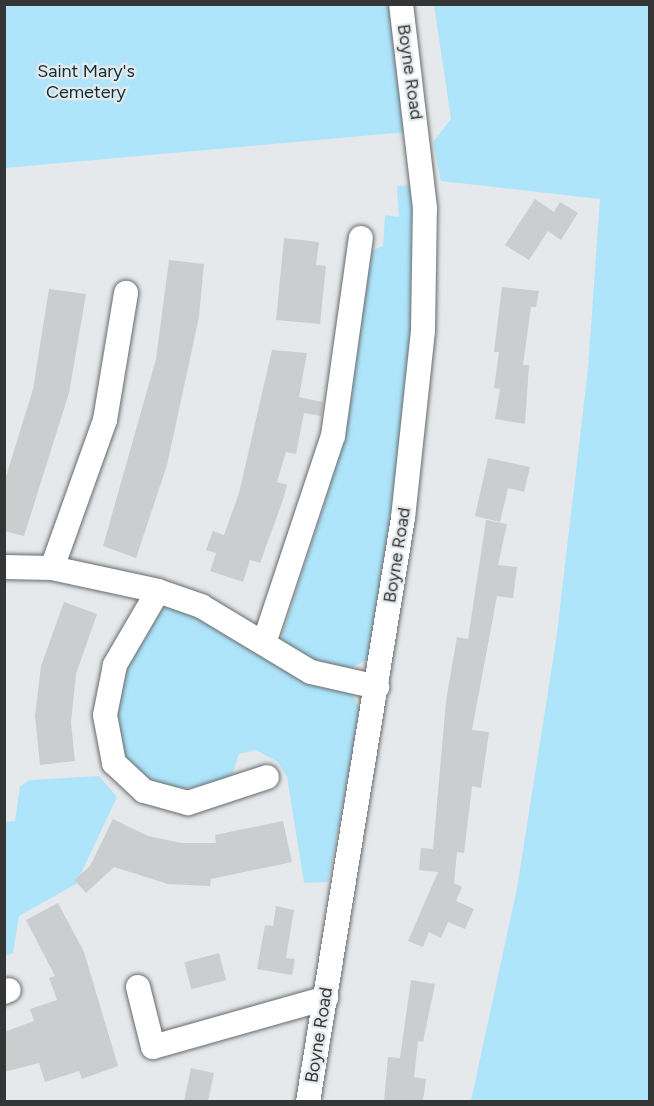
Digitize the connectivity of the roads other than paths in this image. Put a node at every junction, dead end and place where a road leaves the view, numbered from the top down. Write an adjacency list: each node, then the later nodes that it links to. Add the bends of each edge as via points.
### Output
1 (401, 4): 8 (street, Boyne Road, via 425,208 424,319 403,518)
2 (361, 238): 7 (street, via 333,436)
3 (126, 293): 5 (street, via 105,420)
4 (4, 567): 5 (street)
5 (52, 568): 6 (street)
6 (158, 591): 7 (street, via 201,606); 9 (street, via 115,665 105,715 114,763 144,791 188,803)
7 (264, 643): 8 (street, via 311,672)
8 (377, 687): 11 (street, Boyne Road)
9 (267, 777)
10 (138, 987): 11 (street, via 153,1047)
11 (326, 998): 12 (street, Boyne Road)
12 (308, 1101)

